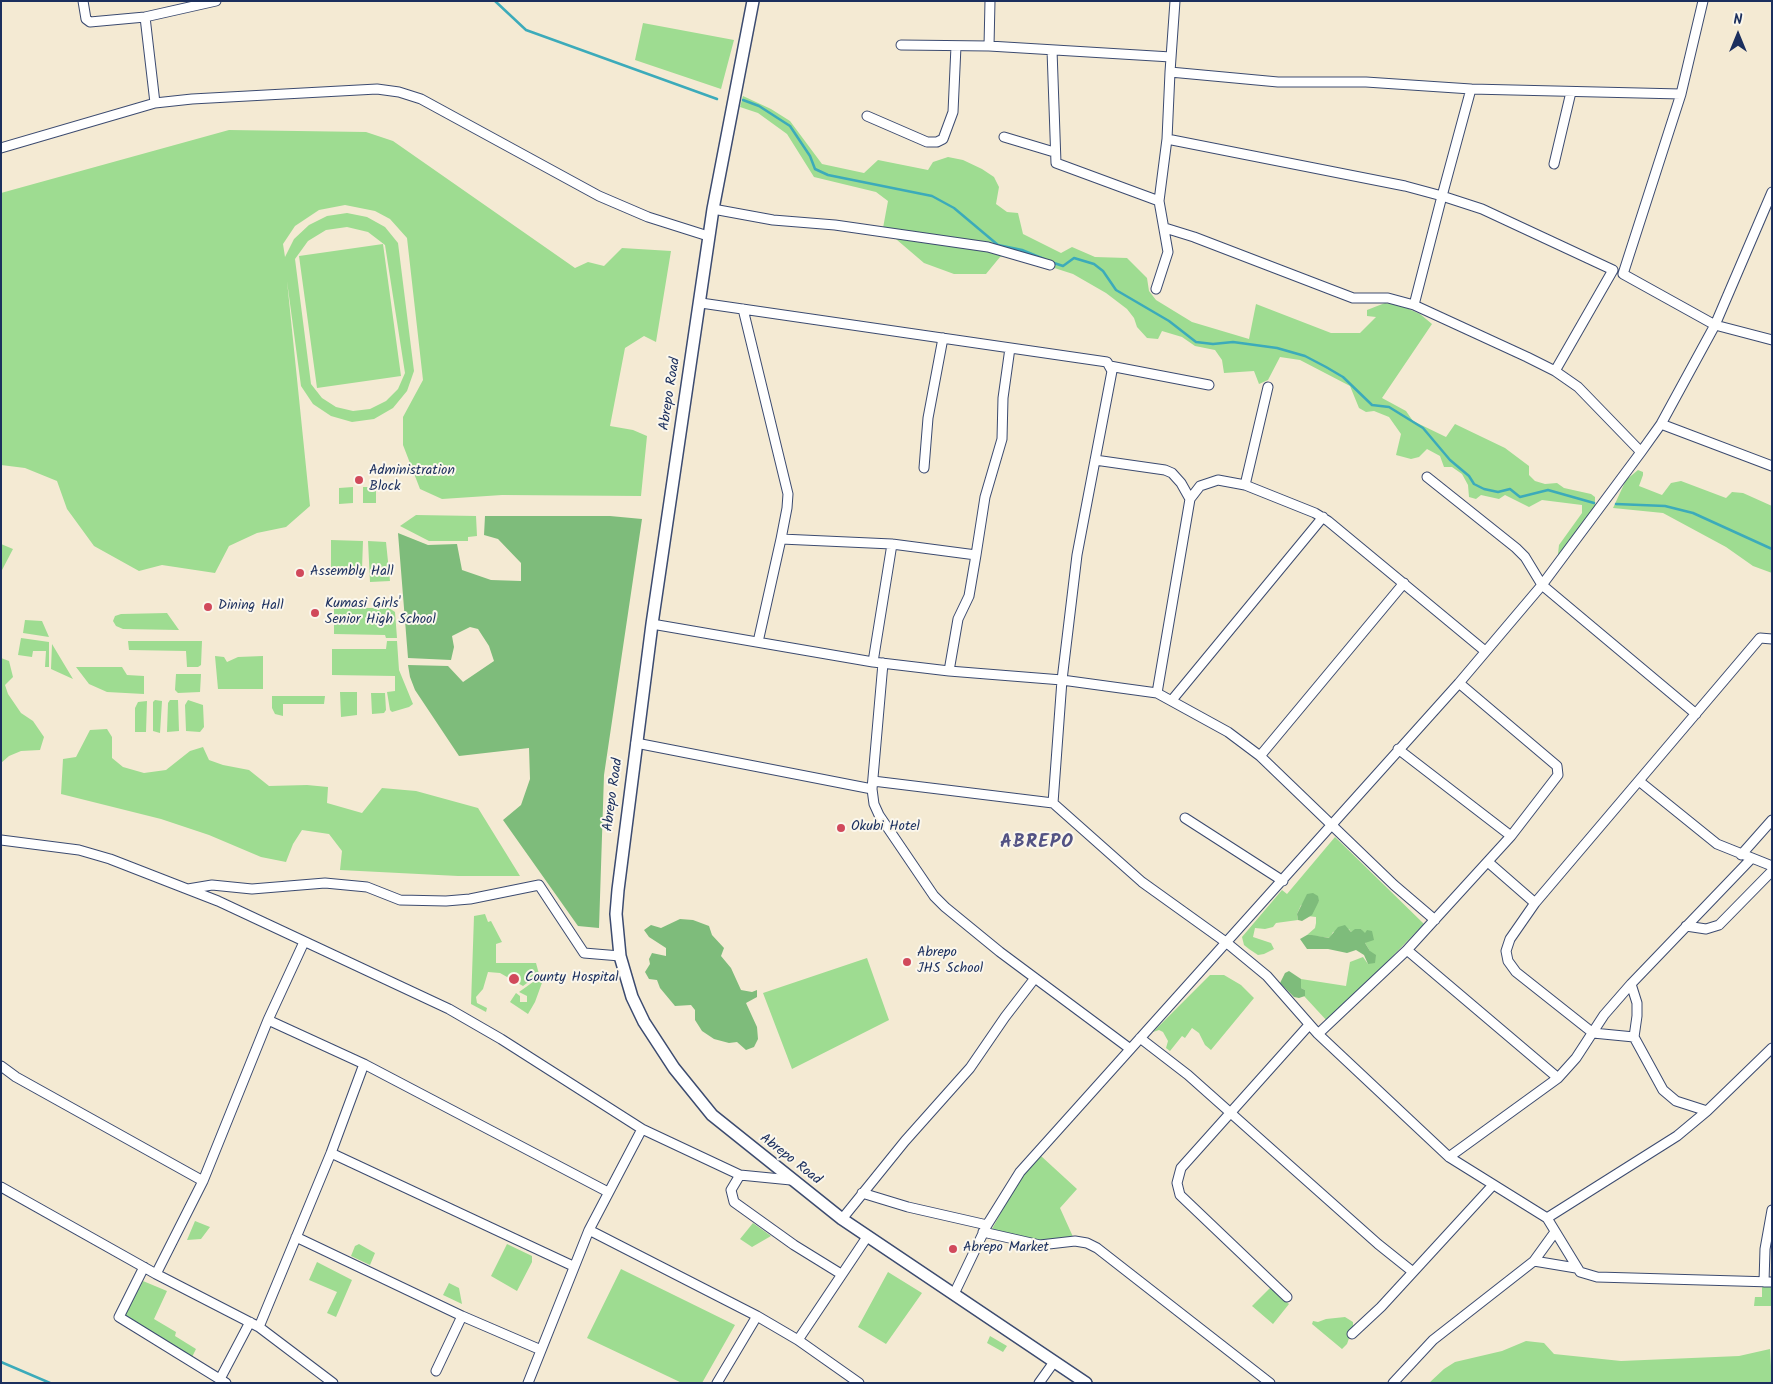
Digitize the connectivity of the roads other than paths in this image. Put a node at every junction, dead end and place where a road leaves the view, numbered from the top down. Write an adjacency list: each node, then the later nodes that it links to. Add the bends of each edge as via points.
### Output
1 (83, 1): 7 (street, via 86,19 90,22)
2 (216, 1): 7 (street)
3 (753, 1): 27 (main road, Abrepo Road)
4 (990, 1): 10 (street)
5 (1175, 1): 12 (street)
6 (1703, 1): 16 (street)
7 (145, 17): 17 (street)
8 (901, 45): 9 (street)
9 (956, 46): 10 (street); 18 (street, via 953,112 943,139 927,142)
10 (989, 46): 11 (street)
11 (1052, 50): 12 (street); 22 (street)
12 (1171, 57): 13 (street)
13 (1170, 72): 14 (street, via 1278,82 1366,82); 20 (street)
14 (1472, 89): 15 (street); 25 (street)
15 (1571, 92): 16 (street); 23 (street)
16 (1681, 94): 32 (street)
17 (155, 103): 21 (street); 29 (street, via 356,89 399,92 459,119 599,196 648,217)
18 (867, 116)
19 (1004, 137): 22 (street)
20 (1167, 139): 25 (street); 26 (street)
21 (1, 148)
22 (1054, 152): 26 (street, via 1058,166)
23 (1554, 164)
24 (1772, 192): 37 (street)
25 (1442, 196): 31 (street, via 1482,209); 35 (street)
26 (1159, 201): 28 (street)
27 (712, 209): 29 (main road, Abrepo Road); 30 (street, via 988,247)
28 (1165, 228): 33 (street, via 1168,252); 35 (street, via 1353,298 1388,298)
29 (708, 236): 34 (main road, Abrepo Road)
30 (1050, 265)
31 (1613, 270): 32 (street); 42 (street)
32 (1623, 274): 37 (street)
33 (1156, 289)
34 (701, 303): 36 (street); 59 (main road, Abrepo Road)
35 (1414, 305): 42 (street)
36 (743, 309): 38 (street); 54 (street, via 788,494)
37 (1715, 325): 39 (street); 45 (street)
38 (943, 338): 40 (street); 49 (street, via 928,418)
39 (1772, 340)
40 (1010, 348): 41 (street, via 1102,362); 56 (street, via 1003,398 1002,439 985,497)
41 (1110, 366): 43 (street); 47 (street, via 1112,372)
42 (1555, 372): 46 (street, via 1578,387)
43 (1209, 385)
44 (1268, 387): 51 (street)
45 (1662, 424): 46 (street); 48 (street)
46 (1641, 452): 58 (street)
47 (1095, 460): 52 (street, via 1165,470 1181,483); 66 (street, via 1077,555)
48 (1772, 466)
49 (924, 468)
50 (1427, 477): 58 (street, via 1516,548)
51 (1245, 485): 52 (street, via 1218,480 1208,482 1200,486); 53 (street)
52 (1190, 499): 68 (street)
53 (1322, 518): 57 (street); 69 (street)
54 (781, 539): 55 (street); 61 (street)
55 (892, 544): 56 (street); 63 (street)
56 (976, 555): 65 (street, via 969,596 958,619)
57 (1404, 583): 62 (street); 73 (street)
58 (1542, 585): 62 (street); 70 (street)
59 (652, 624): 61 (street); 71 (main road, Abrepo Road)
60 (1772, 639): 70 (street, via 1760,638)
61 (758, 642): 63 (street)
62 (1485, 651): 67 (street)
63 (873, 662): 64 (street)
64 (883, 663): 65 (street); 75 (street)
65 (949, 671): 66 (street)
66 (1062, 680): 68 (street); 76 (street)
67 (1459, 683): 72 (street); 80 (street, via 1557,766 1558,775)
68 (1157, 693): 69 (street)
69 (1172, 700): 73 (street, via 1228,732)
70 (1696, 714): 74 (street)
71 (636, 743): 75 (street); 95 (main road, Abrepo Road, via 616,914)
72 (1398, 749): 79 (street); 80 (street)
73 (1260, 756): 79 (street)
74 (1640, 781): 82 (street, via 1717,844); 89 (street)
75 (872, 785): 76 (street); 96 (street, via 879,815 934,896)
76 (1054, 803): 93 (street, via 1142,882)
77 (1185, 818): 87 (street)
78 (1772, 820): 82 (street)
79 (1332, 826): 87 (street); 90 (street)
80 (1511, 836): 84 (street)
81 (1, 840): 88 (street, via 79,850 123,862)
82 (1741, 855): 83 (street)
83 (1751, 858): 85 (street); 91 (street)
84 (1488, 862): 89 (street); 90 (street)
85 (1772, 866)
86 (1772, 871): 91 (street, via 1719,925 1706,929)
87 (1283, 880): 93 (street)
88 (188, 889): 92 (street); 95 (street, via 212,885 252,889 324,883 367,887 400,900 446,901 539,885 584,953)
89 (1534, 903): 100 (street, via 1510,939 1506,951 1508,960 1516,972)
90 (1435, 920): 94 (street)
91 (1686, 926): 97 (street)
92 (304, 942): 98 (street); 111 (street, via 449,1009)
93 (1227, 943): 99 (street, via 1267,976); 103 (street)
94 (1407, 950): 101 (street); 108 (street)
95 (620, 956): 115 (main road, Abrepo Road, via 632,997 644,1022 674,1068 712,1114)
96 (1036, 978): 104 (street); 120 (street, via 970,1068)
97 (1631, 984): 100 (street); 102 (street, via 1638,1016)
98 (268, 1020): 106 (street); 116 (street)
99 (1309, 1025): 101 (street); 110 (street)
100 (1592, 1033): 102 (street); 108 (street)
101 (1318, 1034): 113 (street)
102 (1634, 1037): 109 (street, via 1664,1090 1676,1101)
103 (1140, 1038): 104 (street); 110 (street)
104 (1129, 1048): 124 (street, via 1020,1172)
105 (1772, 1048): 109 (street)
106 (364, 1064): 112 (street); 119 (street)
107 (1, 1066): 116 (street)
108 (1558, 1078): 113 (street)
109 (1707, 1111): 122 (street, via 1678,1136)
110 (1230, 1112): 133 (street); 138 (street, via 1181,1168 1177,1183 1180,1195)
111 (642, 1129): 114 (street); 119 (street)
112 (330, 1153): 127 (street); 130 (street)
113 (1449, 1156): 117 (street)
114 (740, 1175): 115 (street); 135 (street, via 731,1190 734,1202)
115 (791, 1180): 123 (main road, Abrepo Road)
116 (203, 1181): 134 (street)
117 (1493, 1186): 122 (street); 133 (street)
118 (1, 1187): 131 (street)
119 (608, 1192): 125 (street)
120 (862, 1194): 123 (street); 124 (street)
121 (1772, 1210): 136 (street, via 1764,1249)
122 (1547, 1218): 126 (street)
123 (842, 1219): 128 (main road, Abrepo Road)
124 (985, 1228): 137 (street); 155 (street, via 1040,1245 1087,1242)
125 (589, 1230): 130 (street); 140 (street)
126 (1555, 1232): 129 (street); 132 (street)
127 (296, 1237): 139 (street); 142 (street)
128 (867, 1237): 135 (street); 137 (main road, Abrepo Road)
129 (1534, 1261): 132 (street); 156 (street, via 1433,1340)
130 (573, 1266): 145 (street)
131 (144, 1267): 134 (street); 148 (street, via 118,1317)
132 (1576, 1268): 136 (street, via 1597,1277)
133 (1413, 1272): 143 (street)
134 (156, 1274): 141 (street)
135 (841, 1274): 144 (street)
136 (1768, 1282)
137 (954, 1294): 146 (main road, Abrepo Road)
138 (1287, 1297)
139 (462, 1316): 145 (street); 147 (street)
140 (757, 1316): 144 (street); 151 (street)
141 (250, 1322): 142 (street); 148 (street)
142 (259, 1327): 149 (street)
143 (1352, 1334)
144 (798, 1340): 152 (street)
145 (541, 1350): 150 (street)
146 (1054, 1362): 153 (street); 154 (main road, Abrepo Road)
147 (436, 1371)
148 (223, 1381)
149 (333, 1383)
150 (528, 1383)
151 (717, 1383)
152 (859, 1383)
153 (1038, 1383)
154 (1086, 1383)
155 (1270, 1383)
156 (1393, 1383)

